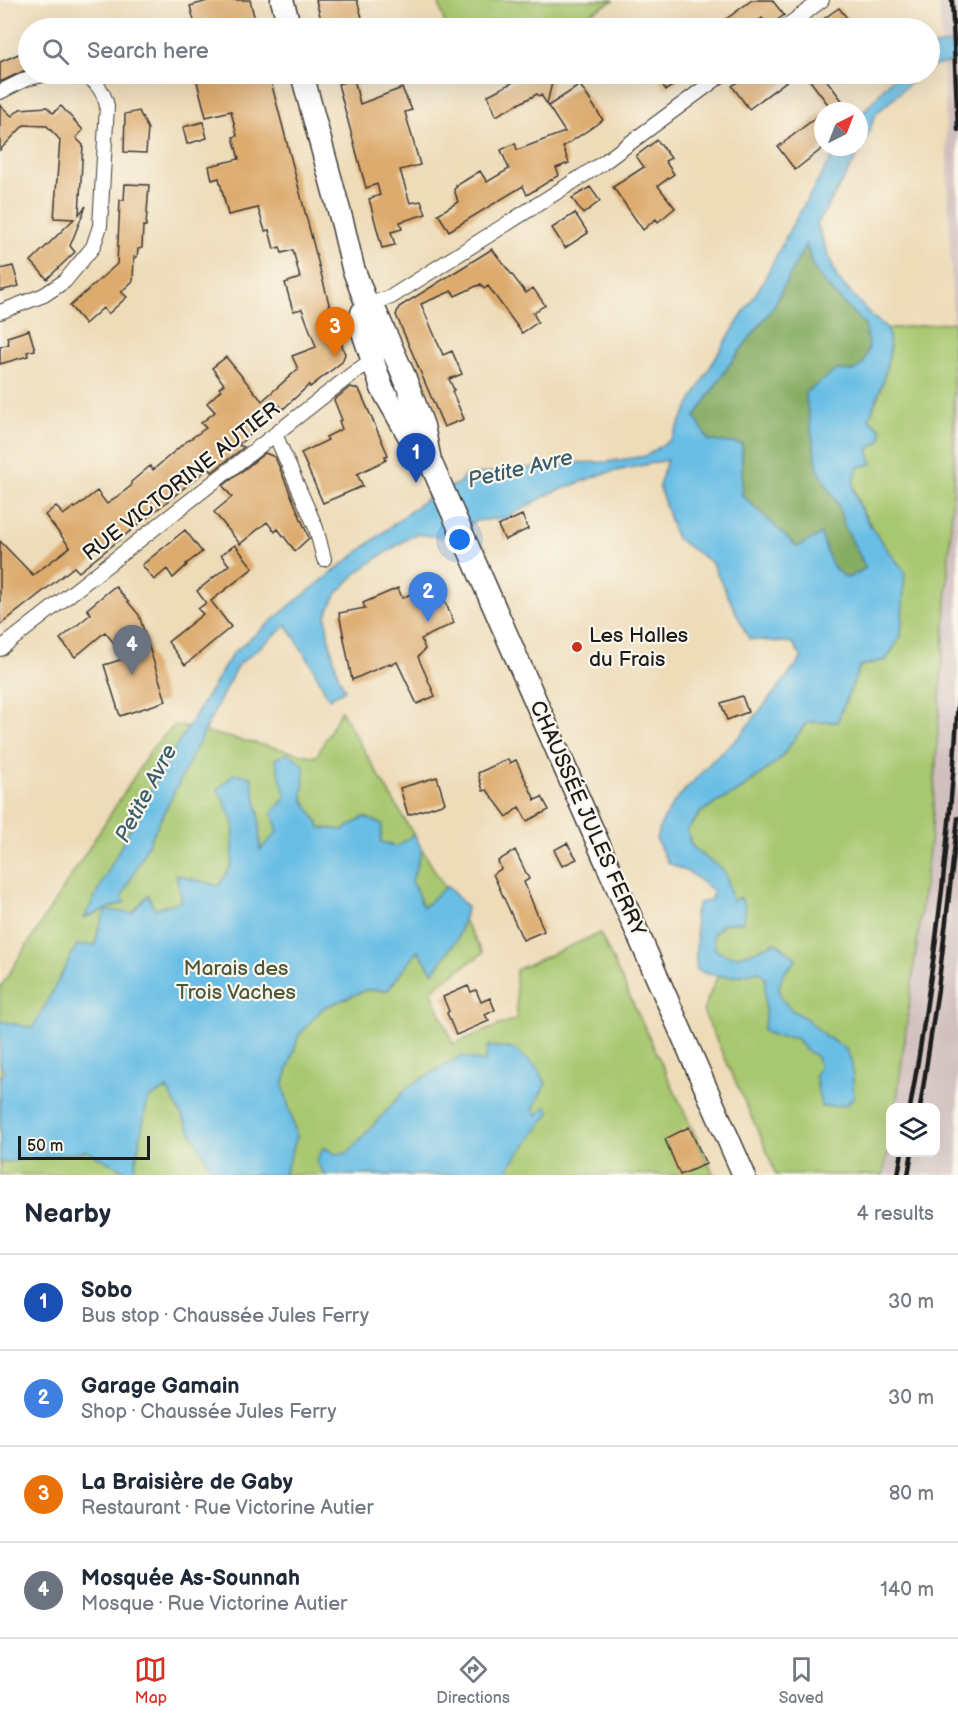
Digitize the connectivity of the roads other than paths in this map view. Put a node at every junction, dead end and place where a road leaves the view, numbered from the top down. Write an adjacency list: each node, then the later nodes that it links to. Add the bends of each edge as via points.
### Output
1 (282, 0): 3 (main road)
2 (822, 0): 4 (street)
3 (287, 18)
4 (798, 18)
5 (18, 83): 9 (street)
6 (94, 84): 11 (street, via 107,106 100,226 93,247 65,282 44,295)
7 (305, 84): 10 (main road, CHAUSSÉE JULES FERRY, via 353,268)
8 (710, 84): 10 (street, via 603,163 398,293)
9 (0, 92)
10 (367, 305): 12 (main road, CHAUSSÉE JULES FERRY, via 376,313)
11 (0, 312)
12 (381, 354): 13 (street, RUE VICTORINE AUTIER); 16 (main road, CHAUSSÉE JULES FERRY, via 382,388 408,434 430,461 443,489)
13 (275, 434): 14 (street, via 316,528); 15 (street, RUE VICTORINE AUTIER)
14 (324, 559)
15 (0, 649)
16 (744, 1175)

